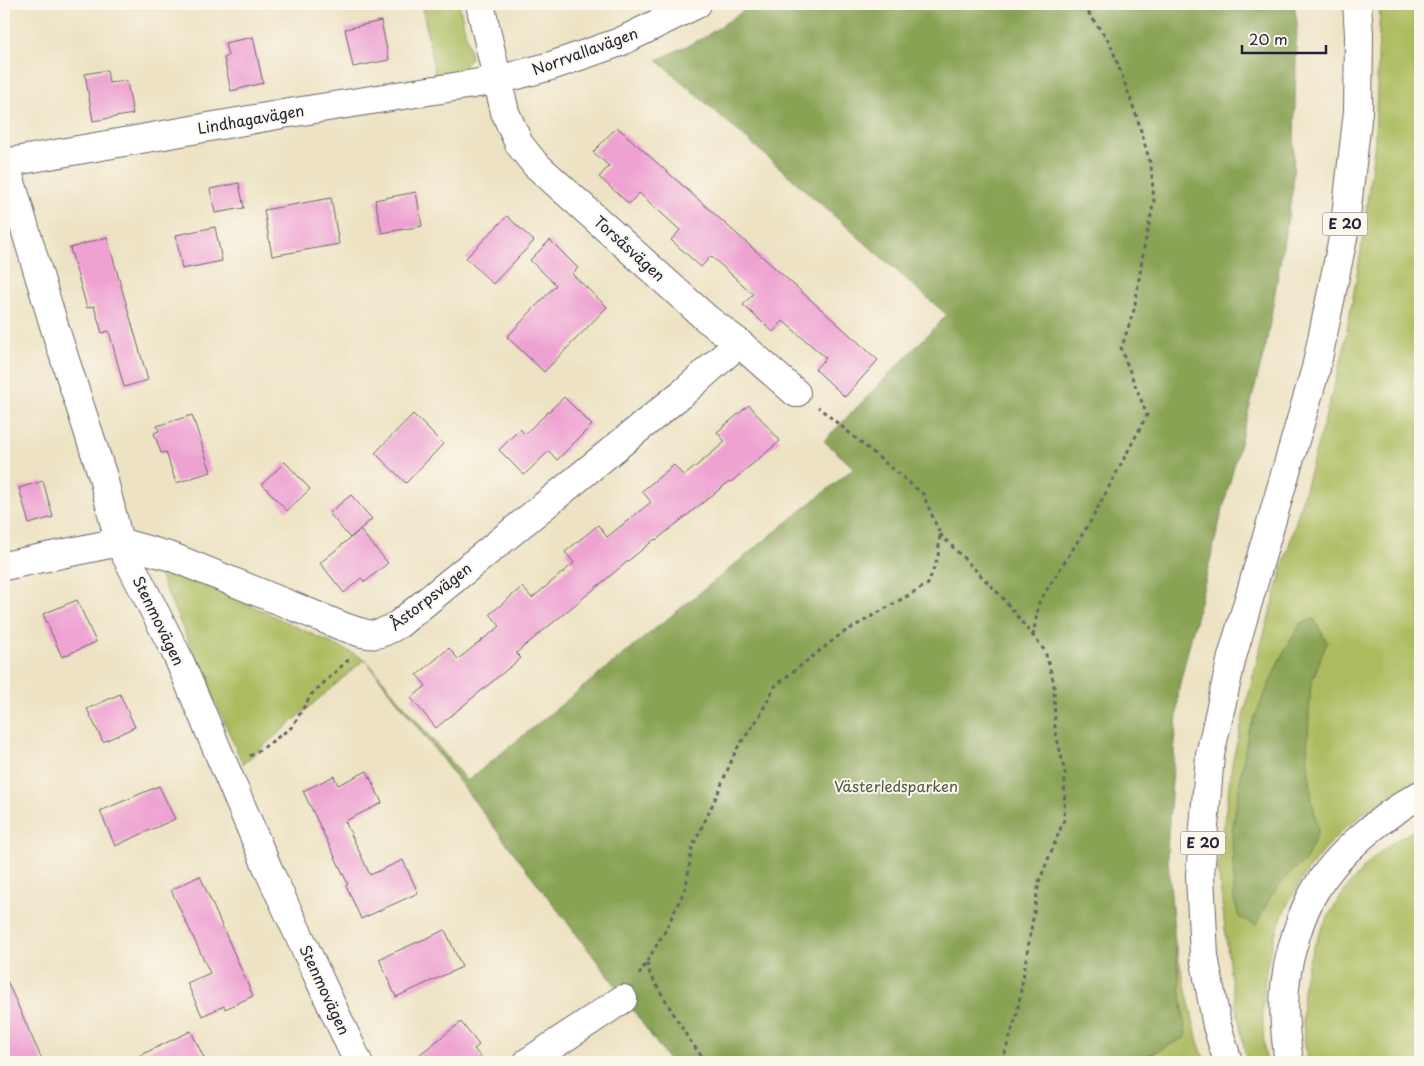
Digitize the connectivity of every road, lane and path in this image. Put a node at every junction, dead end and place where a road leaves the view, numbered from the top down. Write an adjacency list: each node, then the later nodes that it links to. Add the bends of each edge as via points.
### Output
1 (480, 4): 5 (main road, Torsåsvägen)
2 (697, 4): 5 (main road, Norrvallavägen, via 620,42)
3 (1082, 4): 13 (path, via 1110,43 1151,166 1154,201 1134,310 1121,349 1147,415 1092,519 1039,602)
4 (1358, 4): 22 (main road, E 20, via 1358,111 1344,233 1316,368 1234,648 1210,755 1200,875 1204,956 1217,1026)
5 (498, 80): 6 (main road, Lindhagavägen); 7 (main road, Torsåsvägen, via 512,130 535,164 706,318)
6 (5, 162): 10 (main road, Stenmovägen, via 103,477)
7 (739, 343): 8 (main road, Torsåsvägen); 12 (main road, Åstorpsvägen, via 685,392 399,624)
8 (796, 393): 9 (path, via 923,494)
9 (940, 534): 13 (path, via 1002,597); 16 (path, via 938,557 928,584 841,634 775,686 760,717 736,750 692,848 686,887)
10 (119, 542): 11 (main road, Åstorpsvägen); 12 (main road, Åstorpsvägen, via 172,557); 14 (main road, Stenmovägen, via 176,655)
11 (4, 566)
12 (371, 636): 14 (path, via 359,657 347,661 312,695 292,727)
13 (1033, 636): 21 (path, via 1045,651 1054,683 1055,729 1066,772 1064,820 1039,882 1017,1014)
14 (225, 769): 18 (main road, Stenmovägen)
15 (1420, 795): 23 (main road, via 1369,830 1340,858 1314,892 1295,937 1286,979 1284,1022)
16 (647, 962): 17 (path); 20 (path, via 650,974)
17 (623, 999): 19 (main road)
18 (358, 1062)
19 (528, 1062)
20 (706, 1062)
21 (1002, 1062)
22 (1228, 1062)
23 (1289, 1062)

